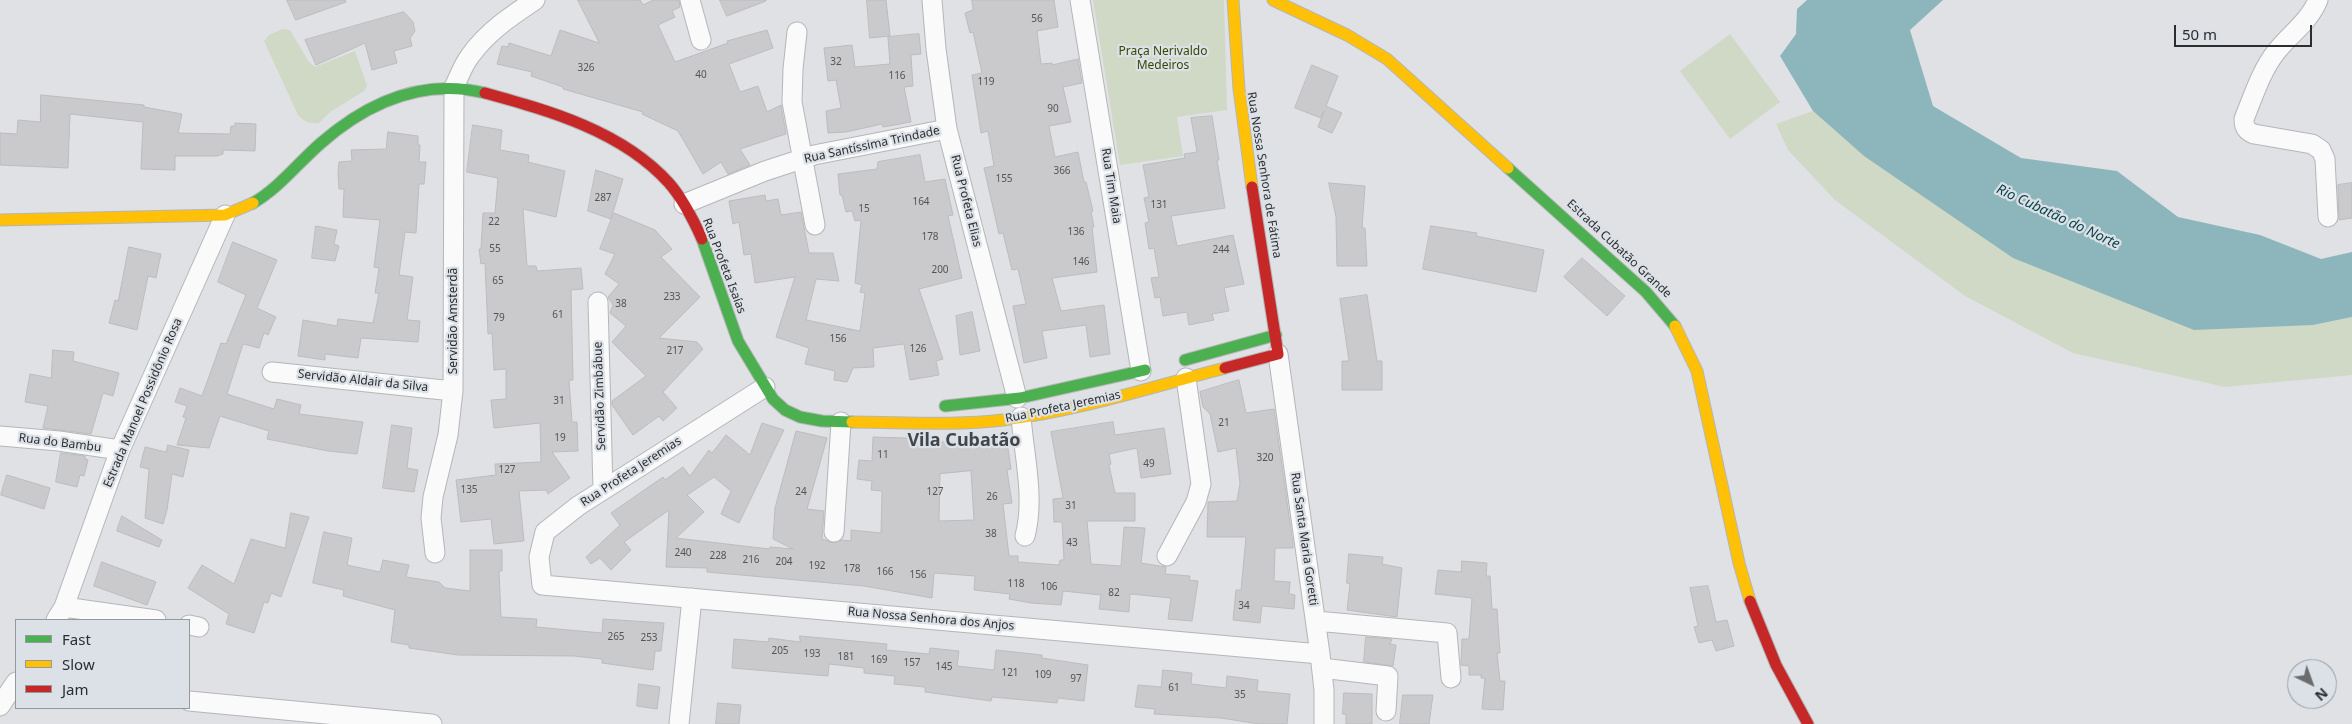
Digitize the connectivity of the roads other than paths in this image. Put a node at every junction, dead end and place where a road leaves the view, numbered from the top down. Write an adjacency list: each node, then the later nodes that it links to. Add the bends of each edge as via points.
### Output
1 (535, 0): 10 (street, via 486,37 468,57)
2 (690, 0): 9 (street)
3 (932, 0): 11 (street, Rua Profeta Elias)
4 (1080, 0): 21 (street, Rua Tim Maia)
5 (1234, 0): 19 (street, Rua Nossa Senhora de Fátima, via 1238,95)
6 (1273, 0): 52 (street, Estrada Cubatão Grande, via 1347,34 1387,59 1636,282 1671,318 1697,371 1751,604 1776,665)
7 (2318, 0): 15 (street, via 2314,10 2266,68 2244,125 2254,134 2312,144 2321,150 2325,159)
8 (797, 32): 12 (street, via 792,102)
9 (701, 40)
10 (454, 87): 13 (street, Rua Profeta Isaías, via 566,118 613,139 651,166); 14 (street, via 406,95 362,112 336,130 282,184 248,207); 25 (street, Servidão Amsterdã)
11 (947, 130): 12 (street, Rua Santíssima Trindade); 27 (street, Rua Profeta Elias)
12 (804, 158): 13 (street, Rua Santíssima Trindade); 17 (street)
13 (684, 204): 24 (street, Rua Profeta Isaías, via 708,254 738,343)
14 (225, 215): 16 (street); 32 (street, Estrada Manoel Possidônio Rosa)
15 (2328, 218)
16 (0, 220)
17 (815, 225)
18 (598, 302): 33 (street, Servidão Zimbábue)
19 (1277, 345): 20 (street); 23 (street, Rua Profeta Jeremias); 42 (street, Rua Santa Maria Goretti)
20 (1178, 362)
21 (1150, 369): 27 (street, Rua Profeta Jeremias)
22 (272, 372): 25 (street, Servidão Aldair da Silva)
23 (1186, 378): 29 (street, Rua Profeta Jeremias); 37 (street, via 1201,484 1196,502)
24 (765, 387): 26 (street); 30 (street, Rua Profeta Jeremias, via 786,411 810,419); 33 (street, Rua Profeta Jeremias)
25 (454, 391): 36 (street, Servidão Amsterdã, via 430,518)
26 (786, 394)
27 (1017, 398): 28 (street, Rua Profeta Jeremias); 29 (street)
28 (935, 407)
29 (1021, 417): 30 (street, Rua Profeta Jeremias, via 958,423); 35 (street, via 1029,500)
30 (841, 422): 34 (street)
31 (0, 436): 32 (street, Rua do Bambu)
32 (120, 450): 40 (street, Estrada Manoel Possidônio Rosa)
33 (603, 490): 38 (street, Rua Profeta Jeremias, via 545,532 539,557)
34 (834, 532)
35 (1025, 536)
36 (435, 553)
37 (1167, 556)
38 (542, 585): 39 (street, Rua Nossa Senhora dos Anjos)
39 (692, 598): 43 (street, Rua Nossa Senhora dos Anjos); 50 (street)
40 (60, 613): 41 (street)
41 (142, 619)
42 (1316, 621): 43 (street, Rua Santa Maria Goretti); 44 (street, via 1447,633)
43 (1321, 661): 48 (street, Rua Nossa Senhora dos Anjos, via 1388,676); 51 (street, Rua Santa Maria Goretti)
44 (1451, 678)
45 (15, 684): 47 (street)
46 (190, 701): 49 (street)
47 (0, 706)
48 (1386, 711)
49 (432, 724)
50 (679, 724)
51 (1324, 724)
52 (1808, 724)

